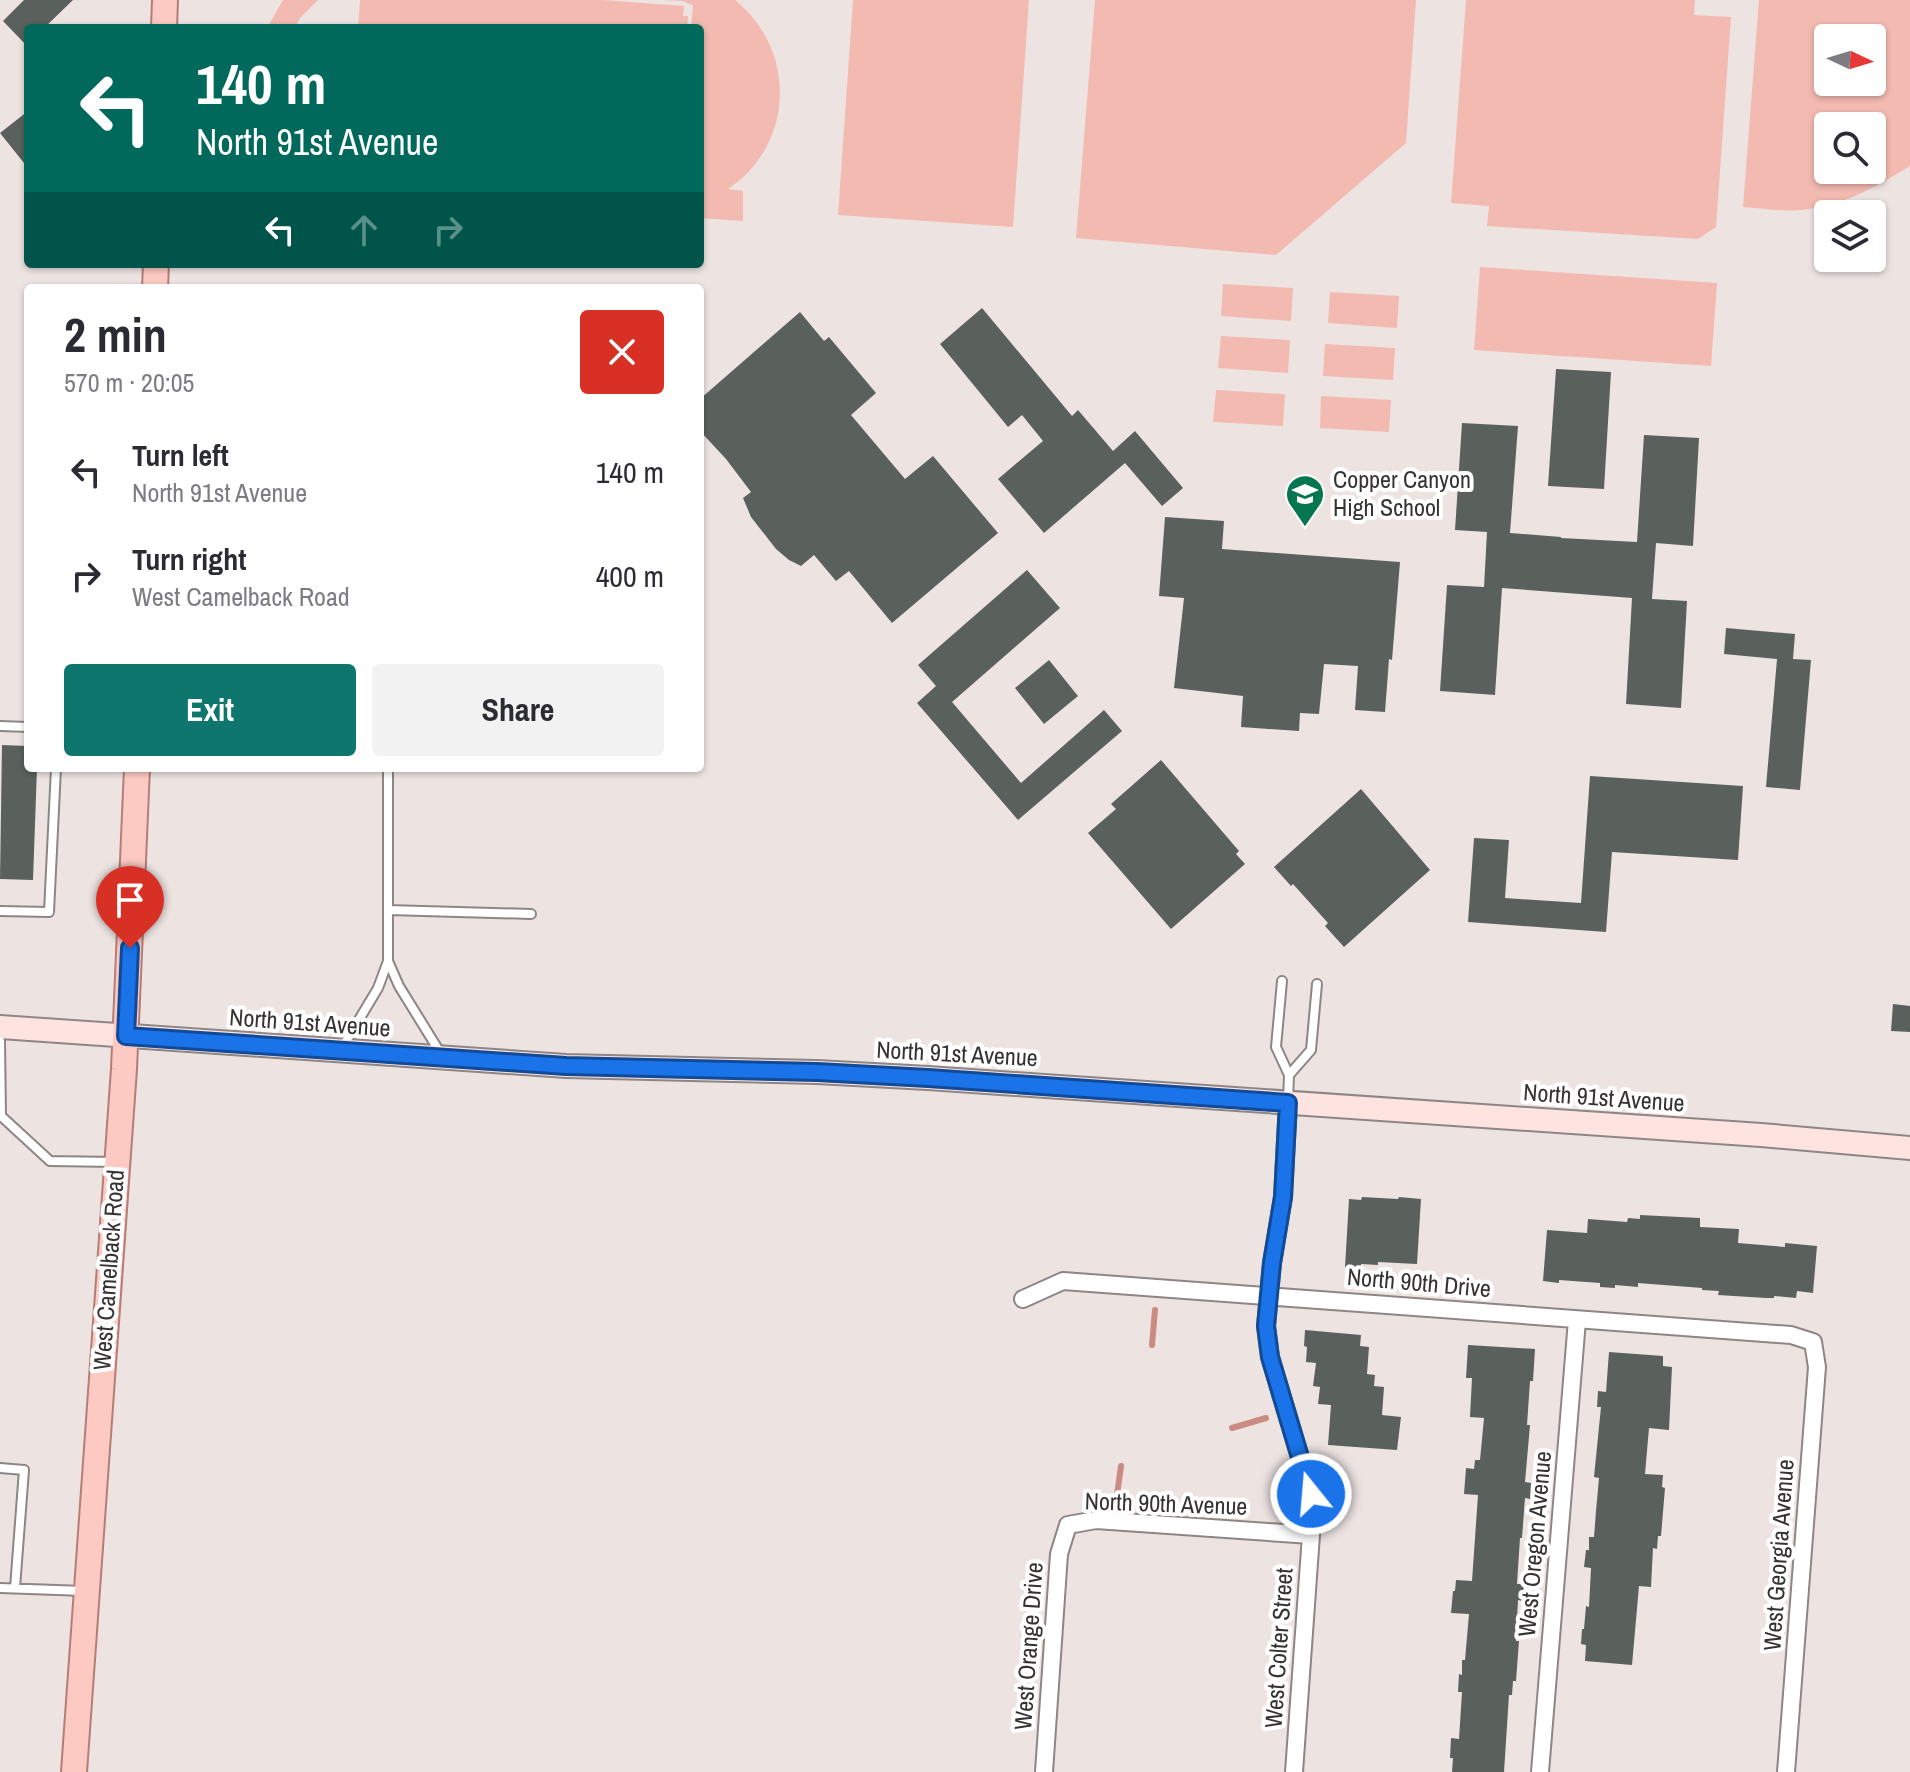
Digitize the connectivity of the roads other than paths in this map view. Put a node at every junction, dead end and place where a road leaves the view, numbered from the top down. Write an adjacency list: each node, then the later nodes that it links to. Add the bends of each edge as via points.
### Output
1 (165, 0): 2 (main road)
2 (164, 24)
3 (0, 726): 4 (lane)
4 (24, 727)
5 (56, 772): 9 (lane, via 49,912)
6 (137, 772): 15 (main road, West Camelback Road)
7 (388, 772): 8 (lane)
8 (388, 910): 10 (lane); 11 (lane)
9 (0, 911)
10 (531, 914)
11 (388, 961): 17 (lane); 18 (lane)
12 (1282, 981): 19 (lane, via 1276,1047)
13 (1317, 984): 19 (lane, via 1311,1050)
14 (0, 1027): 15 (main road, North 91st Avenue)
15 (126, 1036): 17 (main road, North 91st Avenue); 22 (main road, West Camelback Road)
16 (0, 1041): 22 (lane, via 1,1116 50,1161)
17 (340, 1051): 18 (main road, North 91st Avenue)
18 (444, 1058): 20 (main road, North 91st Avenue, via 817,1072)
19 (1289, 1075): 20 (lane)
20 (1288, 1103): 21 (main road, North 91st Avenue); 23 (street, West Colter Street, via 1283,1197)
21 (1910, 1148)
22 (117, 1162): 32 (main road, West Camelback Road)
23 (1269, 1295): 24 (street, North 90th Drive, via 1063,1281); 25 (street, North 90th Drive); 29 (street, West Colter Street, via 1270,1357 1311,1494)
24 (1023, 1299)
25 (1577, 1320): 26 (street, North 90th Drive, via 1791,1335); 36 (street, West Oregon Avenue)
26 (1813, 1342): 37 (street, West Georgia Avenue, via 1817,1367)
27 (0, 1468): 31 (lane, via 24,1470)
28 (1068, 1525): 29 (street, North 90th Avenue, via 1096,1520); 34 (street, West Orange Drive, via 1059,1554)
29 (1311, 1535): 35 (street, West Colter Street)
30 (0, 1588): 31 (lane)
31 (15, 1588): 32 (lane)
32 (86, 1591): 33 (main road, West Camelback Road)
33 (74, 1772)
34 (1044, 1772)
35 (1294, 1772)
36 (1540, 1772)
37 (1786, 1772)

